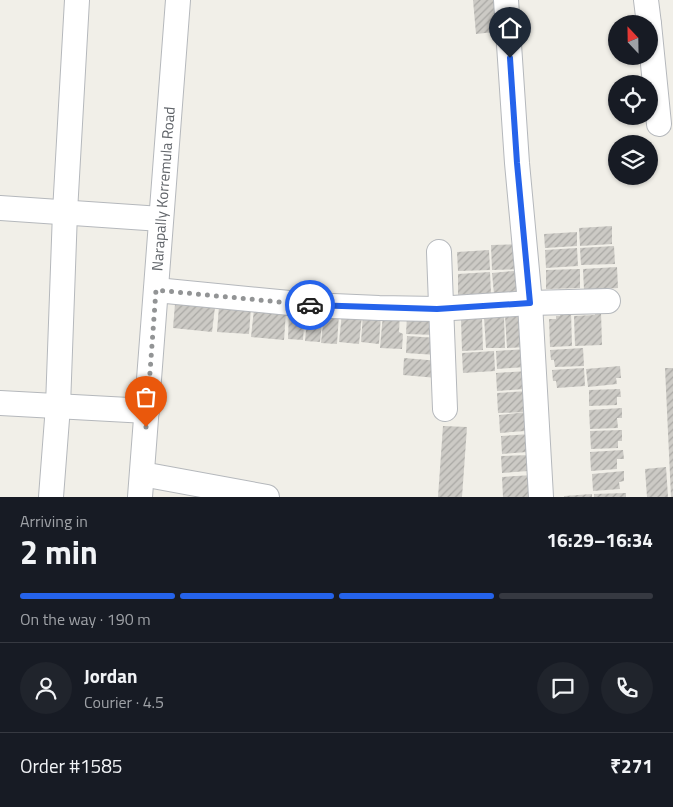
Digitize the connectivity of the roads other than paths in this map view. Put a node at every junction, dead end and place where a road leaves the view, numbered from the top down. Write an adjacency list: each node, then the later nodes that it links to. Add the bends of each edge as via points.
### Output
1 (77, 0): 9 (street)
2 (178, 0): 10 (street, Narapally Korremula Road)
3 (506, 0): 14 (street)
4 (646, 0): 5 (street)
5 (648, 15)
6 (653, 65): 7 (street)
7 (659, 124)
8 (0, 208): 9 (street)
9 (65, 212): 10 (street); 17 (street)
10 (161, 218): 12 (street, Narapally Korremula Road)
11 (439, 252): 15 (street)
12 (156, 290): 15 (street, via 310,305); 19 (street, Narapally Korremula Road)
13 (608, 302): 14 (street)
14 (530, 303): 15 (street); 23 (street)
15 (442, 309): 18 (street)
16 (0, 403): 17 (street)
17 (58, 406): 19 (street); 22 (street)
18 (445, 409)
19 (147, 411): 20 (street, Narapally Korremula Road)
20 (141, 486): 21 (street)
21 (256, 496)
22 (51, 497)
23 (541, 497)

